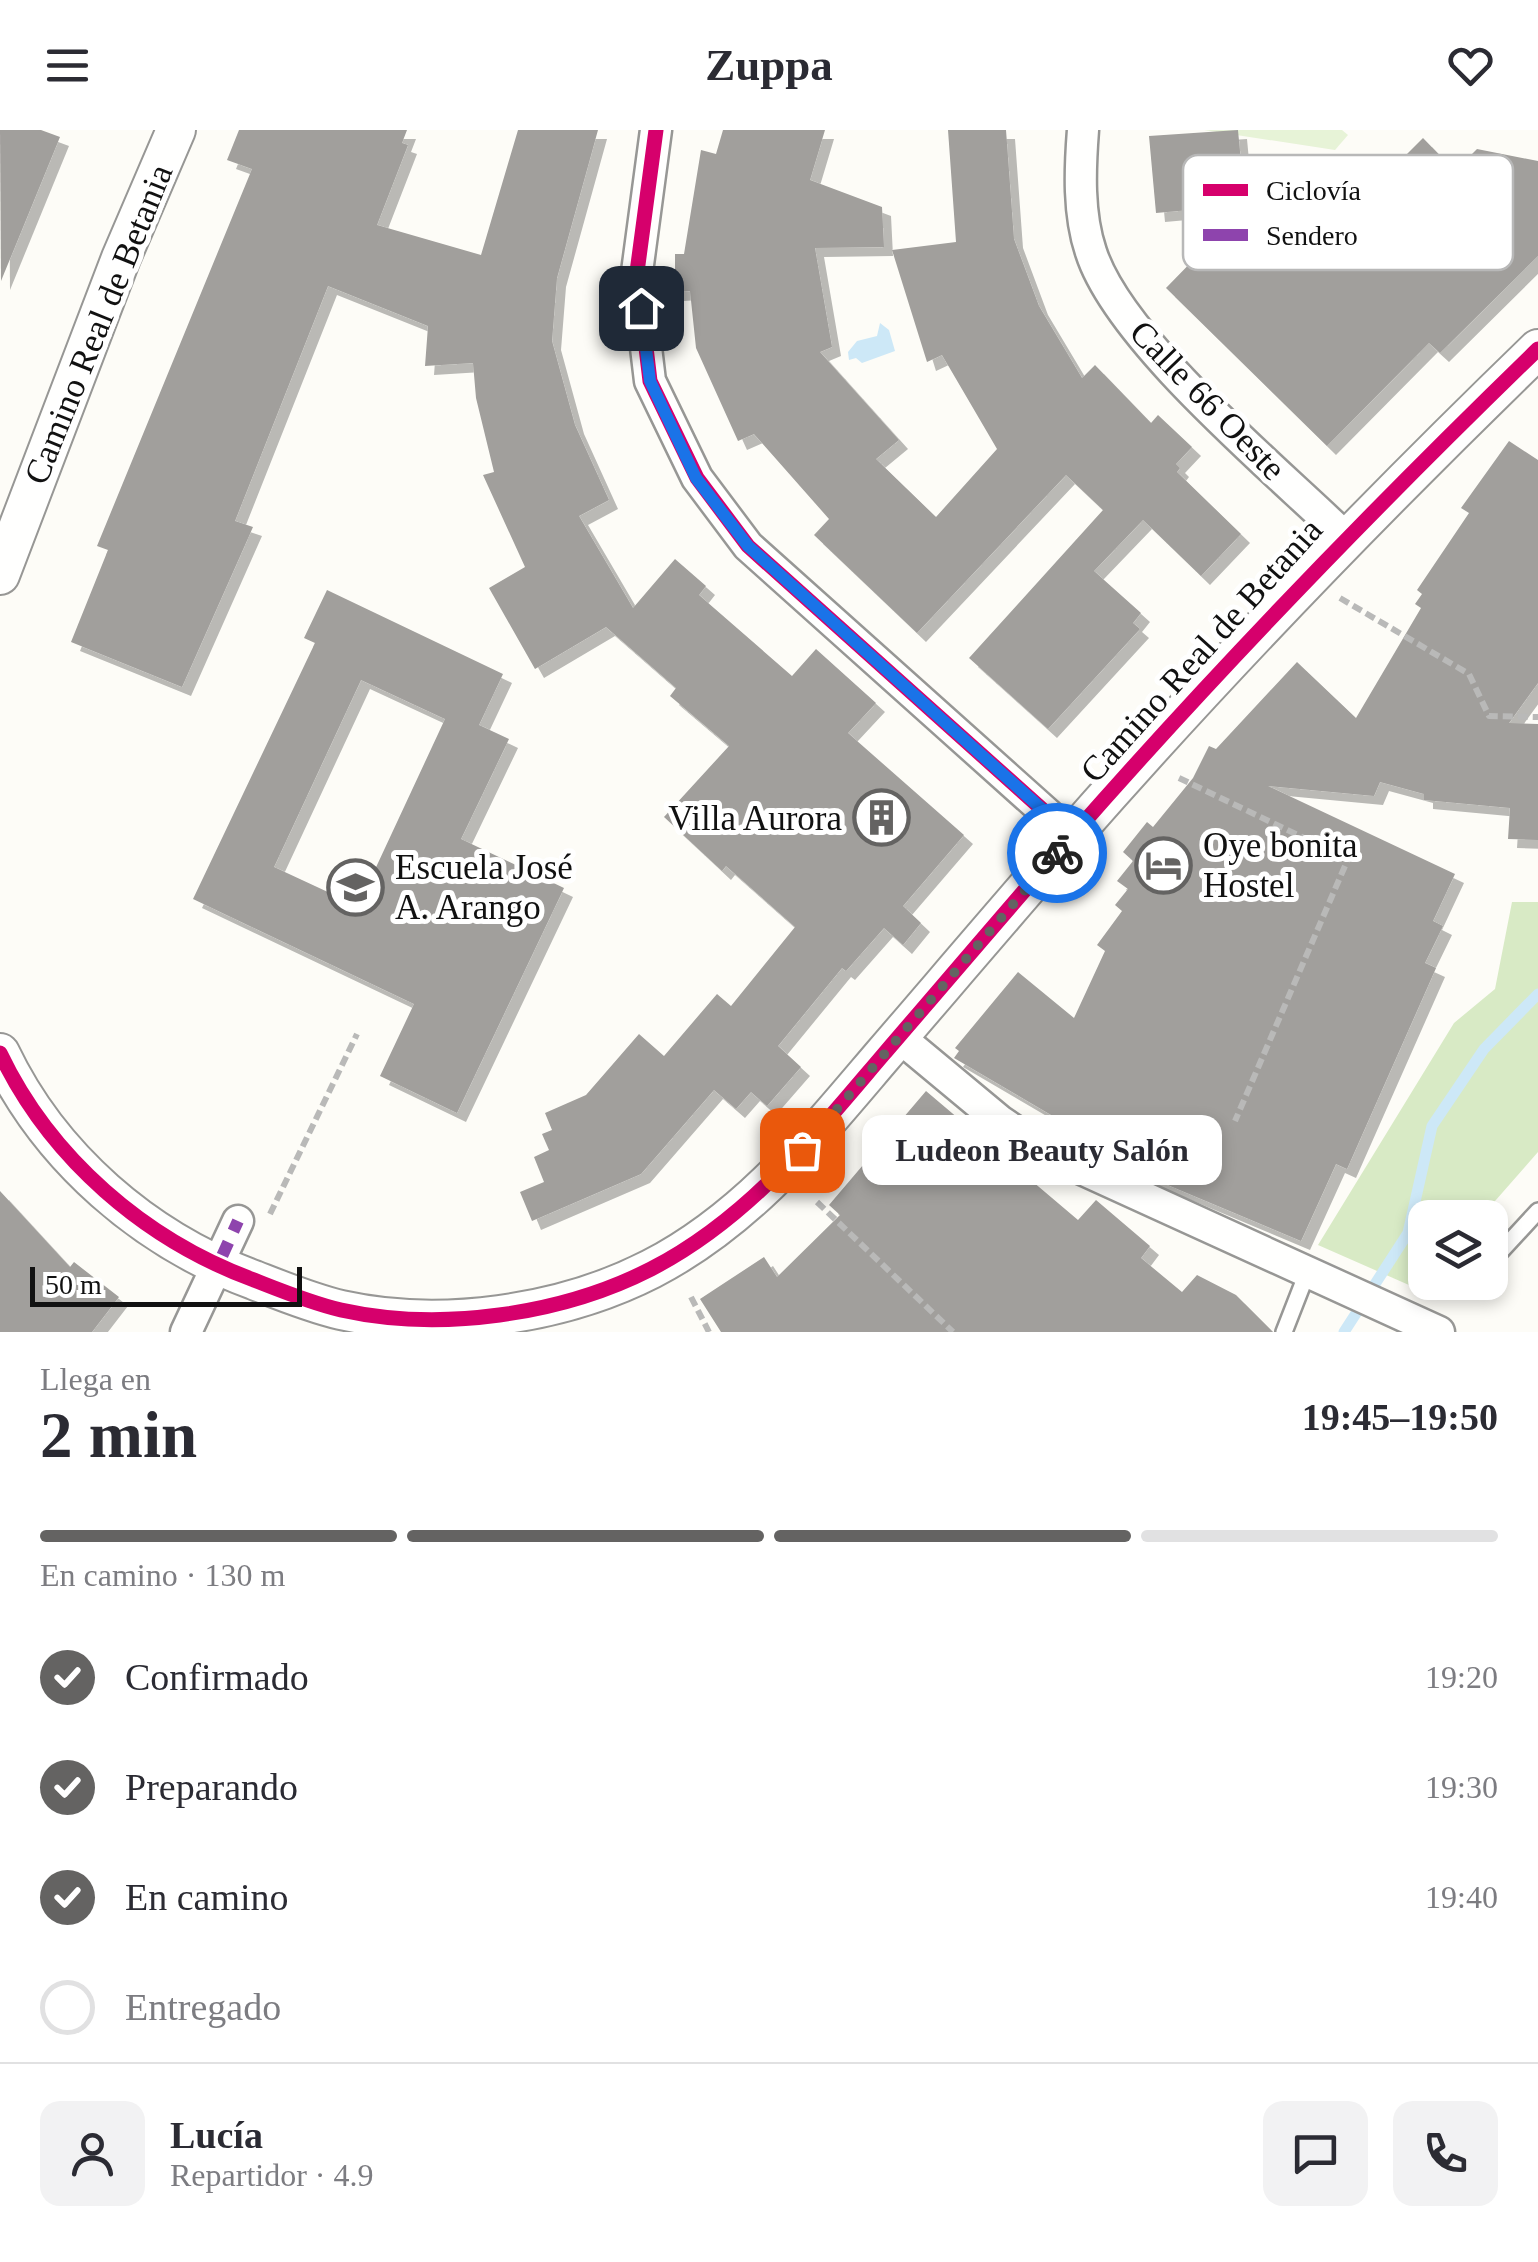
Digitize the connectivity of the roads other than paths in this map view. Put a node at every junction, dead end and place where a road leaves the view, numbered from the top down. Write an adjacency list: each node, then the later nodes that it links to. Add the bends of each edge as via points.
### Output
1 (176, 130): 6 (street, Camino Real de Betania)
2 (656, 130): 7 (street, via 639,290 650,381 696,478 748,546)
3 (1083, 130): 5 (street, Calle 66 Oeste, via 1080,179 1091,252 1122,310)
4 (1538, 349): 5 (street, Camino Real de Betania)
5 (1345, 537): 7 (street, Camino Real de Betania)
6 (0, 575)
7 (1072, 836): 8 (street, Camino Real de Betania)
8 (898, 1037): 13 (street, Camino Real de Betania, via 777,1178 711,1232 595,1293 530,1310 409,1320 341,1310); 14 (street, via 1049,1154)
9 (0, 1053): 13 (street, Camino Real de Betania, via 56,1140 99,1186 168,1239)
10 (1538, 1211): 12 (lane)
11 (238, 1220): 13 (street)
12 (1508, 1243)
13 (218, 1266): 15 (street)
14 (1317, 1278): 16 (lane); 17 (street)
15 (186, 1332)
16 (1284, 1332)
17 (1439, 1332)

